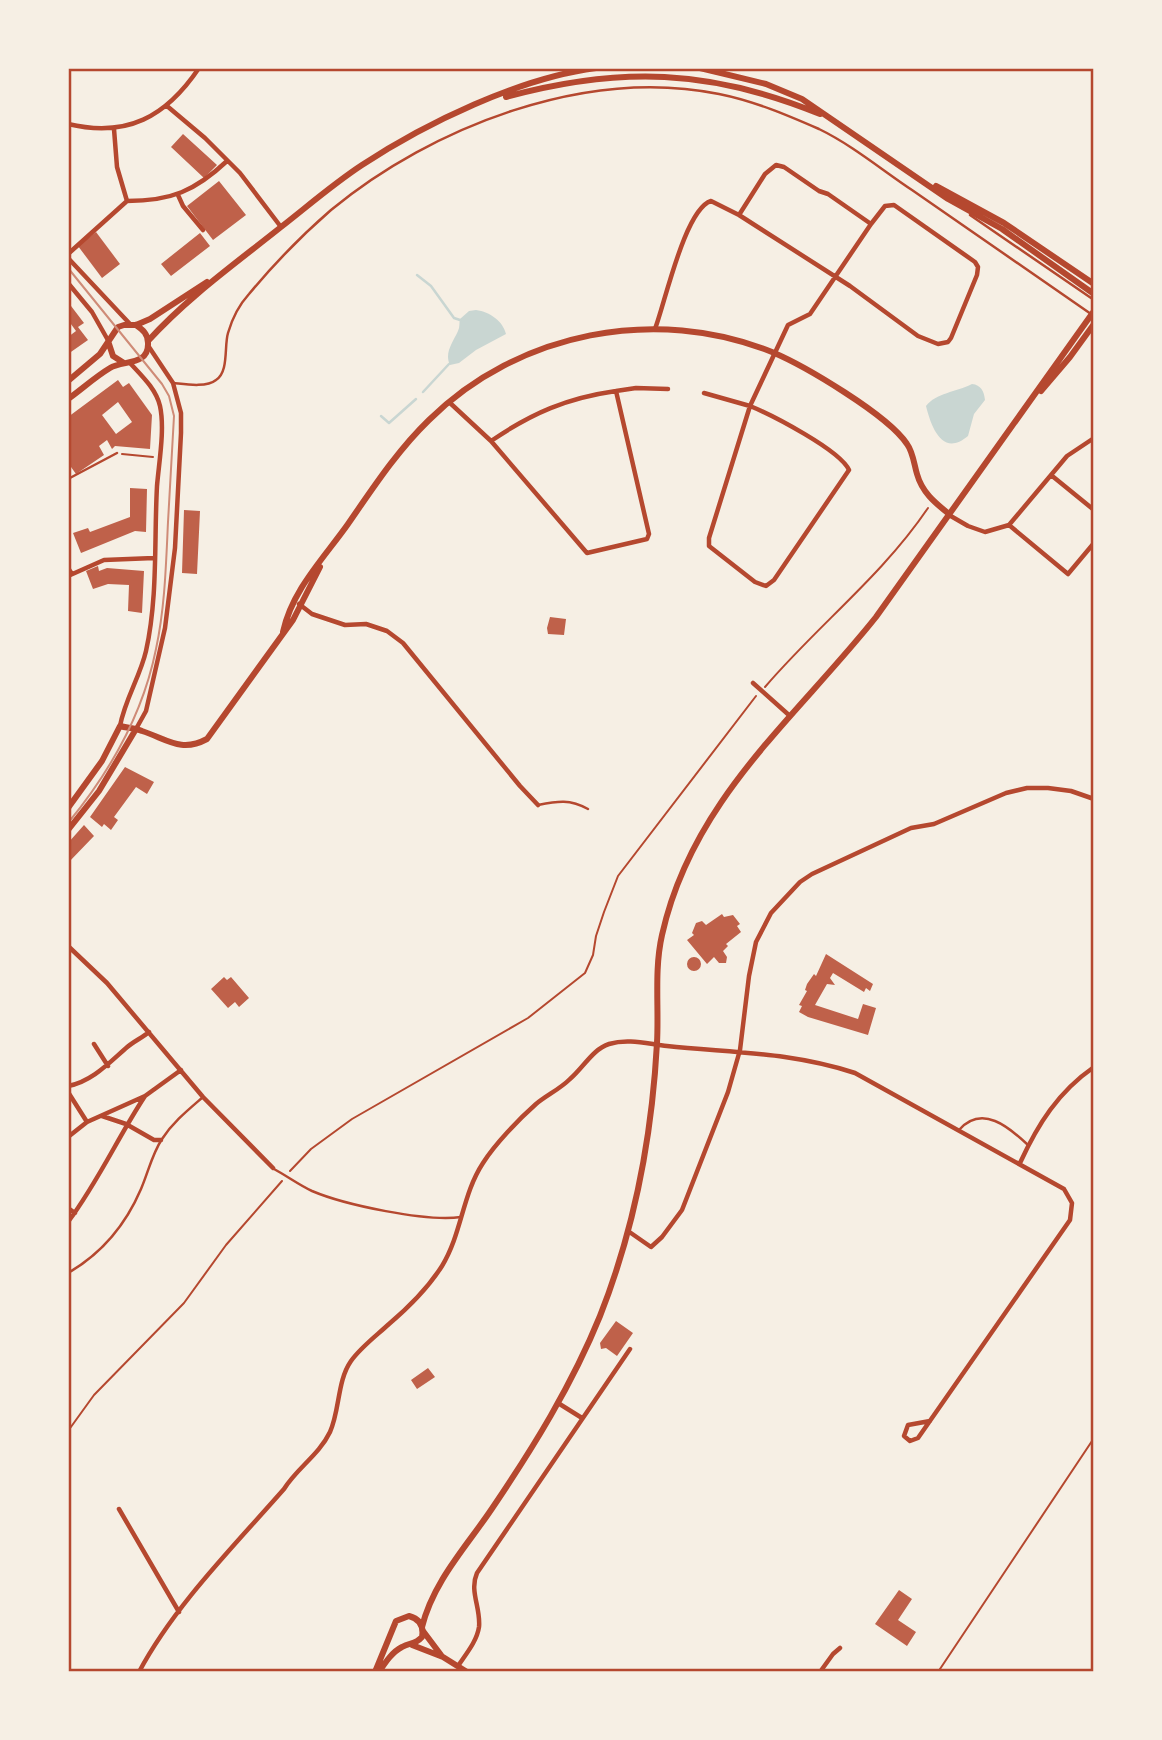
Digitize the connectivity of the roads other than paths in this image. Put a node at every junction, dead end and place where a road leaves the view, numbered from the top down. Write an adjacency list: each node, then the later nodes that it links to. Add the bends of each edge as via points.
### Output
1 (199, 68): 6 (street)
2 (596, 68): 5 (main road, via 548,78)
3 (701, 68): 7 (main road, via 766,84 802,99)
4 (655, 71): 5 (main road, via 534,90); 7 (main road, via 756,91)
5 (480, 104): 17 (main road, via 362,165)
6 (167, 106): 9 (street, via 148,119); 10 (street)
7 (835, 121): 11 (main road)
8 (68, 124): 9 (street)
9 (114, 129): 14 (street, via 117,167)
10 (227, 161): 12 (street); 17 (street)
11 (918, 177): 13 (main road); 23 (main road, via 1004,223)
12 (178, 195): 14 (street); 18 (street)
13 (948, 199): 24 (main road, via 1002,229); 25 (lane)
14 (127, 201): 19 (street)
15 (739, 215): 16 (street, via 776,165); 21 (street); 29 (street, via 711,201 700,207 686,234)
16 (871, 224): 21 (street); 21 (street, via 885,206 894,205 975,262 978,272 951,338 938,344 918,335)
17 (281, 227): 20 (main road)
18 (203, 230)
19 (68, 256): 28 (street)
20 (223, 271): 28 (main road, via 150,319); 31 (main road)
21 (836, 278): 32 (street, via 810,314 788,325)
22 (68, 283): 30 (street)
23 (1094, 284)
24 (1094, 294)
25 (1094, 300)
26 (1093, 313): 35 (lane, via 823,131 719,94 626,88 552,99 500,116 450,136 373,180 332,209 279,258 245,299 232,321 219,378 208,384); 41 (main road)
27 (1094, 324): 41 (main road)
28 (133, 325): 30 (main road, via 114,330); 31 (main road, via 145,332)
29 (655, 329): 32 (main road, via 739,341); 40 (main road, via 588,335 540,349 493,371)
30 (109, 343): 33 (main road, via 113,356); 34 (main road)
31 (148, 344): 33 (main road, via 142,358); 35 (street)
32 (774, 353): 42 (street); 49 (main road, via 856,400 894,428 908,444 920,483)
33 (127, 363): 39 (main road, via 107,370); 52 (street, via 151,387 161,410)
34 (68, 380)
35 (173, 383): 62 (street, via 181,413 175,548 161,652 146,710)
36 (668, 389): 37 (street)
37 (616, 391): 44 (street, via 544,409); 44 (street, via 649,534 643,541 587,553)
38 (704, 393): 42 (street)
39 (68, 399)
40 (449, 401): 44 (street); 53 (main road, via 403,446)
41 (1028, 405): 49 (main road)
42 (750, 406): 42 (street, via 802,434 849,470 766,586 745,575 709,543)
43 (1094, 438): 46 (street, via 1067,456)
44 (491, 441)
45 (117, 453): 47 (lane)
46 (1051, 475): 48 (street); 50 (street)
47 (68, 479)
48 (1094, 510)
49 (949, 514): 50 (street, via 985,531); 60 (main road, via 876,617)
50 (1009, 524): 51 (street, via 1068,574)
51 (1094, 543)
52 (154, 558): 55 (street, via 104,561); 61 (street, via 146,651)
53 (324, 559): 56 (main road); 57 (main road)
54 (68, 568): 55 (street)
55 (70, 575)
56 (294, 599): 57 (street); 58 (main road)
57 (301, 607): 58 (main road); 64 (street, via 345,625 366,624 387,631 402,643)
58 (283, 632): 62 (main road, via 207,739 178,745)
59 (753, 683): 60 (street)
60 (790, 716): 71 (main road, via 723,797 688,862 657,962)
61 (120, 726): 62 (main road); 65 (main road, via 102,761)
62 (136, 729): 67 (main road, via 99,791)
63 (1094, 799): 72 (street, via 1048,788 1006,793 934,824 911,828 800,882 771,914 756,942)
64 (538, 805): 66 (lane, via 574,801)
65 (68, 808)
66 (588, 809)
67 (68, 830)
68 (68, 946): 69 (street)
69 (149, 1032): 73 (street); 75 (street)
70 (94, 1044): 73 (street)
71 (657, 1045): 72 (street); 90 (street, via 627,1042 602,1047 567,1083 536,1104 484,1162); 92 (main road, via 647,1138)
72 (740, 1050): 82 (street, via 818,1061 855,1073); 92 (street, via 682,1210 650,1247)
73 (108, 1066): 76 (street)
74 (1094, 1067): 85 (street, via 1059,1097)
75 (181, 1070): 77 (street); 78 (street)
76 (68, 1089): 80 (street)
77 (145, 1096): 79 (street); 81 (street)
78 (203, 1097): 84 (lane); 87 (street)
79 (101, 1116): 80 (street); 81 (street)
80 (87, 1122): 83 (street)
81 (127, 1124): 84 (street); 89 (street)
82 (959, 1130): 85 (lane, via 967,1123 990,1118); 86 (street)
83 (68, 1137)
84 (161, 1140): 93 (lane, via 122,1224 102,1249)
85 (1028, 1145): 86 (street)
86 (1020, 1163): 97 (street, via 1064,1189 1072,1203 1070,1220)
87 (273, 1168): 90 (lane, via 309,1189 351,1203 441,1219)
88 (68, 1208): 89 (street)
89 (75, 1213): 91 (street)
90 (461, 1217): 100 (street, via 451,1249 432,1280 348,1366 335,1419 323,1444)
91 (68, 1222)
92 (628, 1231): 95 (main road, via 600,1315)
93 (68, 1273)
94 (629, 1349): 96 (street)
95 (558, 1403): 96 (street); 99 (main road)
96 (582, 1418): 107 (street, via 477,1573 473,1582 478,1631)
97 (930, 1420): 97 (street, via 918,1438 906,1440 908,1425)
98 (119, 1509): 100 (street)
99 (427, 1607): 101 (main road); 102 (main road)
100 (179, 1612): 108 (street)
101 (412, 1616): 102 (main road); 103 (main road, via 397,1621)
102 (422, 1629): 104 (main road, via 422,1637); 106 (main road)
103 (393, 1632): 104 (main road, via 399,1643); 109 (main road)
104 (408, 1645): 106 (main road); 109 (main road)
105 (841, 1648): 111 (street)
106 (443, 1657): 107 (main road)
107 (458, 1666): 110 (main road)
108 (139, 1672)
109 (377, 1672)
110 (467, 1672)
111 (820, 1672)

